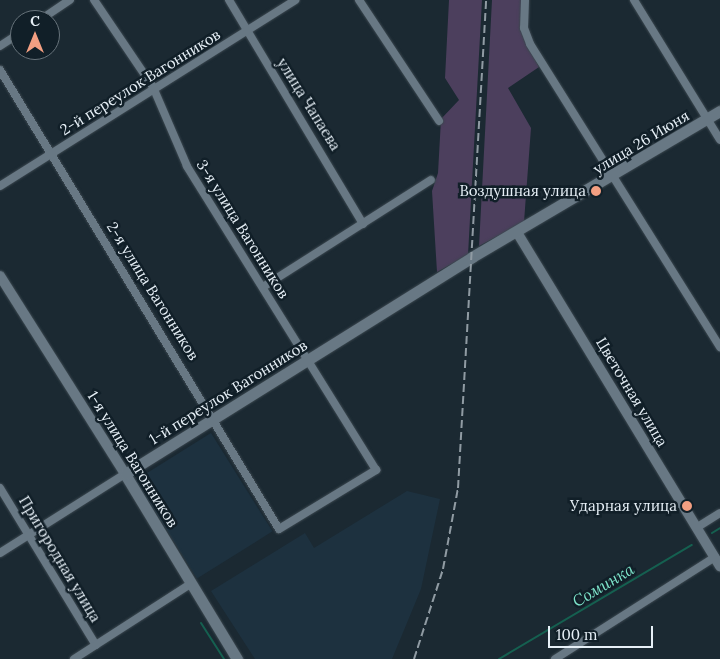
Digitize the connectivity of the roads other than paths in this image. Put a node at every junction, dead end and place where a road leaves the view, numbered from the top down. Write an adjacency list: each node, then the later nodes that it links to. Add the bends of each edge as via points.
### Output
1 (70, 0): 8 (street)
2 (94, 0): 11 (street, 3-я улица Вагонников)
3 (229, 0): 9 (street, улица Чапаева)
4 (295, 0): 9 (street, 2-й переулок Вагонников)
5 (359, 0): 14 (street)
6 (525, 0): 17 (street, via 524,28 530,44)
7 (634, 0): 13 (street)
8 (55, 10)
9 (248, 31): 11 (street, 2-й переулок Вагонников); 20 (street, улица Чапаева)
10 (0, 70): 16 (street, 2-я улица Вагонников)
11 (153, 87): 16 (street, 2-й переулок Вагонников); 24 (street, 3-я улица Вагонников, via 187,166)
12 (720, 111): 13 (main road, улица 26 Июня)
13 (707, 119): 15 (street); 17 (main road, улица 26 Июня)
14 (439, 121)
15 (720, 140)
16 (52, 154): 19 (street, 2-й переулок Вагонников); 27 (street, 2-я улица Вагонников)
17 (612, 177): 21 (main road, улица 26 Июня); 25 (street)
18 (431, 180): 20 (street)
19 (0, 186)
20 (363, 224): 24 (street)
21 (518, 234): 22 (main road, улица 26 Июня); 32 (street, Цветочная улица)
22 (472, 257): 26 (main road, 1-й переулок Вагонников)
23 (0, 276): 28 (street, 1-я улица Вагонников)
24 (263, 287): 26 (street, 3-я улица Вагонников)
25 (720, 347)
26 (307, 359): 27 (main road, 1-й переулок Вагонников); 31 (street, 3-я улица Вагонников, via 376,470)
27 (215, 418): 28 (main road, 1-й переулок Вагонников); 31 (street, 2-я улица Вагонников)
28 (126, 474): 33 (street, 1-й переулок Вагонников); 36 (main road, 1-я улица Вагонников)
29 (0, 488): 33 (street, Пригородная улица)
30 (720, 513): 32 (street)
31 (279, 528)
32 (696, 528): 35 (street, Цветочная улица)
33 (29, 533): 34 (street, 1-й переулок Вагонников); 37 (street, Пригородная улица)
34 (0, 553)
35 (717, 561): 40 (street)
36 (192, 583): 37 (street); 39 (main road, 1-я улица Вагонников)
37 (96, 645): 38 (street)
38 (74, 659)
39 (237, 659)
40 (555, 659)

